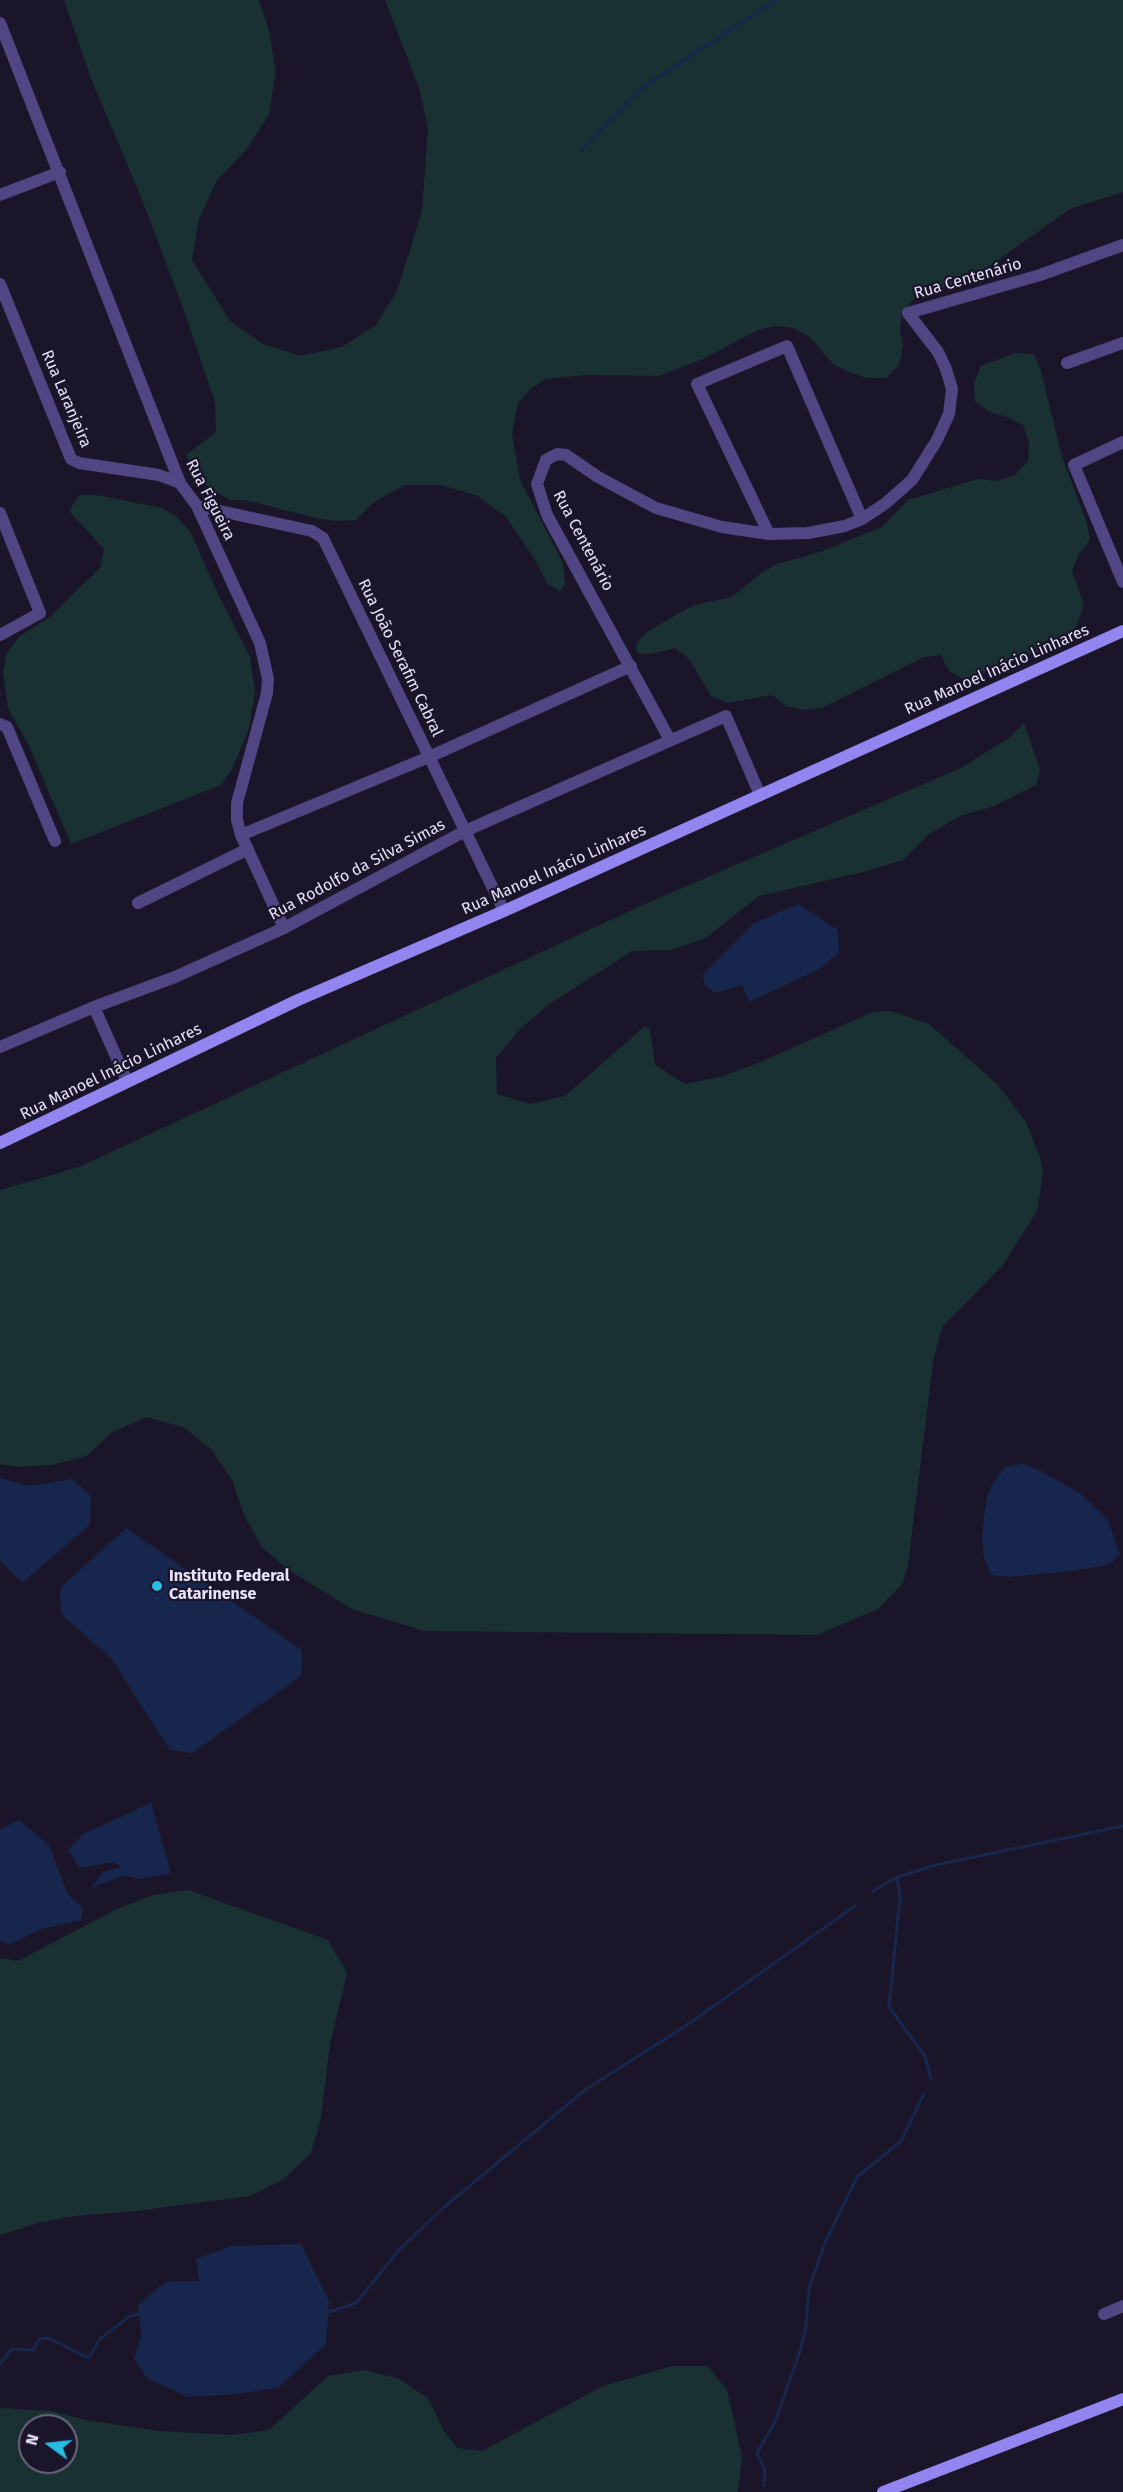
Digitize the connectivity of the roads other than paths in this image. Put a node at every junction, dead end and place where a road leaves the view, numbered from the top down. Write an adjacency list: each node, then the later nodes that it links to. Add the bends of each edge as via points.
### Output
1 (0, 23): 2 (street, Rua Figueira)
2 (60, 171): 3 (street); 9 (street, Rua Figueira)
3 (0, 195)
4 (1123, 245): 12 (street, Rua Centenário, via 1029,278 908,313 946,369 952,389 949,414 920,470 886,503)
5 (0, 284): 9 (street, Rua Laranjeira, via 71,459 159,475)
6 (1123, 343): 7 (street)
7 (1067, 363)
8 (1123, 442): 14 (street, via 1074,465)
9 (180, 483): 10 (street, Rua Figueira)
10 (197, 506): 20 (street, Rua João Serafim Cabral, via 312,531 323,538); 23 (street, Rua Figueira, via 260,643 268,679 264,710 237,802)
11 (0, 513): 16 (street, via 40,613)
12 (862, 519): 13 (street, Rua Centenário, via 826,531); 13 (street, via 787,346 697,384)
13 (769, 534): 17 (street, Rua Centenário, via 722,527 656,508 566,455 551,457 544,463 537,484 542,502)
14 (1123, 582)
15 (1123, 631): 21 (main road, Rua Manoel Inácio Linhares)
16 (0, 635)
17 (631, 666): 19 (street, Rua Centenário); 20 (street)
18 (0, 724): 24 (street, via 7,727)
19 (670, 740): 21 (street, Rua Rodolfo da Silva Simas, via 726,716); 22 (street, Rua Rodolfo da Silva Simas)
20 (429, 757): 22 (street, Rua João Serafim Cabral); 23 (street)
21 (760, 795): 27 (main road, Rua Manoel Inácio Linhares)
22 (465, 831): 27 (street, Rua João Serafim Cabral); 28 (street, Rua Rodolfo da Silva Simas)
23 (241, 835): 25 (street, Rua Figueira)
24 (55, 841)
25 (248, 849): 26 (street); 28 (street, Rua Figueira)
26 (138, 903)
27 (504, 911): 31 (main road, Rua Manoel Inácio Linhares, via 298,1000)
28 (284, 928): 29 (street, Rua Rodolfo da Silva Simas, via 175,977)
29 (94, 1007): 30 (street, Rua Rodolfo da Silva Simas); 31 (street)
30 (0, 1047)
31 (127, 1081): 32 (main road, Rua Manoel Inácio Linhares)
32 (0, 1143)
33 (1123, 2306): 34 (street)
34 (1104, 2314)
35 (1123, 2399): 36 (main road)
36 (883, 2492)

